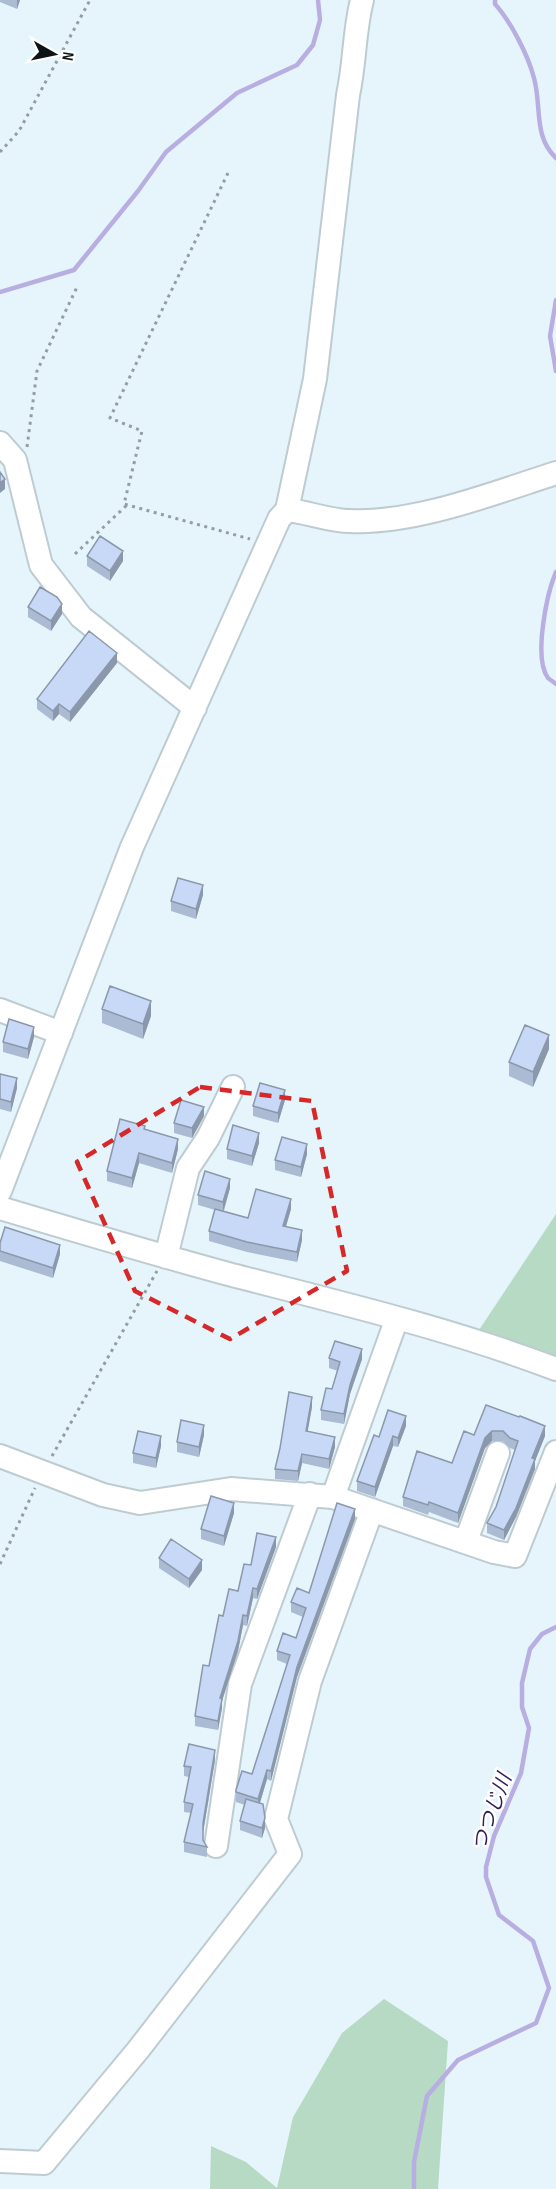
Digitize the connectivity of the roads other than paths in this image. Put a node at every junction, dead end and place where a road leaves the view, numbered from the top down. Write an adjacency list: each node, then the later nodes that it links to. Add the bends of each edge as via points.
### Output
1 (362, 0): 4 (street, via 315,379)
2 (0, 443): 5 (street, via 15,460 41,565 81,617)
3 (556, 473): 4 (street, via 401,519 349,522)
4 (287, 510): 5 (street, via 279,519)
5 (195, 708): 7 (street, via 132,847)
6 (0, 1010): 7 (street)
7 (61, 1033): 9 (street)
8 (232, 1087): 11 (street, via 208,1138 188,1168)
9 (0, 1191)
10 (0, 1208): 11 (street)
11 (166, 1257): 12 (street)
12 (397, 1318): 13 (street); 18 (street)
13 (556, 1369)
14 (556, 1452): 20 (street, via 515,1556)
15 (498, 1453): 20 (street)
16 (0, 1456): 17 (street, via 103,1495 140,1503 231,1489)
17 (310, 1494): 18 (street); 21 (street, via 240,1684)
18 (333, 1497): 19 (street)
19 (372, 1510): 20 (street); 22 (street, via 310,1681 276,1819 291,1854 44,2163)
20 (466, 1541)
21 (216, 1846)
22 (0, 2161)

